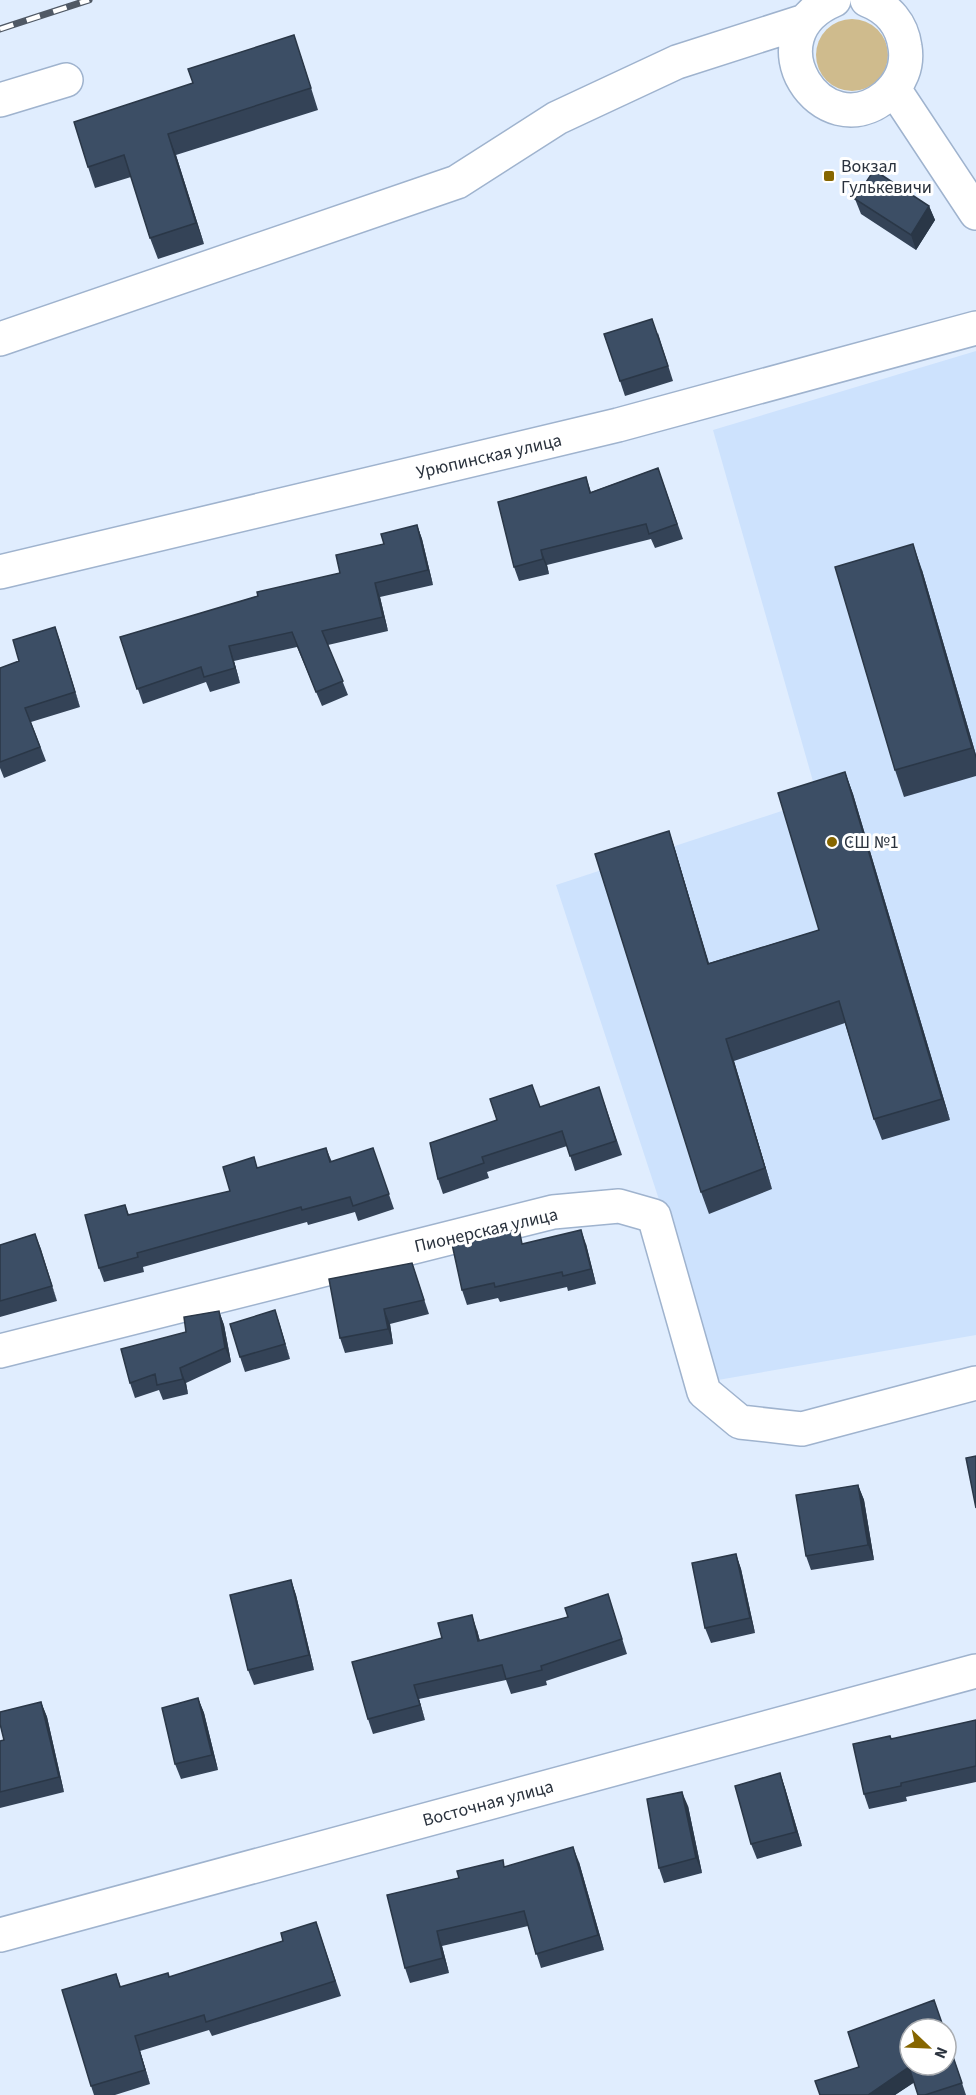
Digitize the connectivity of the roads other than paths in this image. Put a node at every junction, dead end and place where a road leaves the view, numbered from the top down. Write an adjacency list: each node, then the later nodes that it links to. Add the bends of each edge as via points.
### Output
1 (834, 0): 3 (street, via 817,8)
2 (867, 0): 5 (street, via 897,22 904,38 904,65)
3 (805, 21): 5 (street, via 797,38 799,76 824,103 842,109 861,108 879,102); 9 (street, via 677,62 597,99 557,118 457,183)
4 (66, 80): 6 (street)
5 (894, 89): 7 (street)
6 (0, 100)
7 (976, 213)
8 (976, 328): 10 (street, Урюпинская улица, via 618,425)
9 (0, 339)
10 (0, 572)
11 (0, 1351): 12 (street, Пионерская улица, via 552,1212 619,1206 654,1216 704,1392 740,1422 802,1429)
12 (976, 1383)
13 (976, 1671): 14 (street, Восточная улица)
14 (0, 1935)

